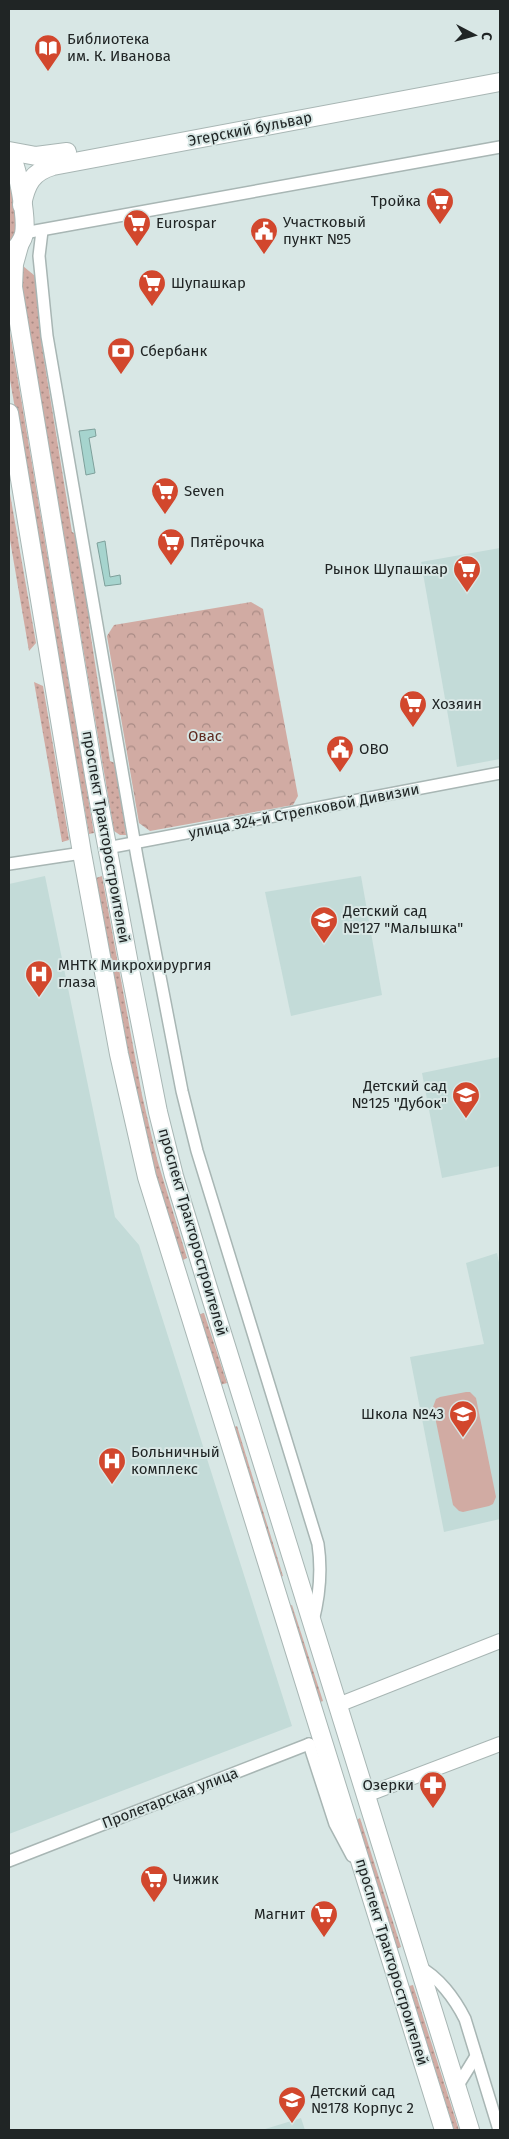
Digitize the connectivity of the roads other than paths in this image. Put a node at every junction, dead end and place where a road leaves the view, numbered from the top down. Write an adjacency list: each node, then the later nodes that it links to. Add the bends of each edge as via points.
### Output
1 (497, 77): 2 (main road, Эгерский бульвар)
2 (265, 121): 4 (main road, Эгерский бульвар, via 53,155); 5 (main road, Эгерский бульвар, via 48,167 31,178)
3 (500, 147): 6 (street)
4 (9, 152): 5 (main road)
5 (22, 205): 7 (main road, проспект Тракторостроителей)
6 (42, 231): 7 (street); 10 (street, via 39,256 45,320)
7 (17, 245): 11 (main road, проспект Тракторостроителей, via 13,287)
8 (9, 413): 12 (main road, проспект Тракторостроителей)
9 (500, 773): 10 (street, улица 324-й Стрелковой Дивизии)
10 (135, 843): 11 (street, улица 324-й Стрелковой Дивизии); 20 (street, via 182,1091 318,1544 320,1587)
11 (107, 848): 12 (main road); 14 (main road, проспект Тракторостроителей, via 158,1112)
12 (82, 853): 13 (street); 15 (main road, проспект Тракторостроителей, via 131,1111 147,1177)
13 (9, 864)
14 (202, 1270): 15 (main road); 16 (main road, проспект Тракторостроителей)
15 (179, 1278): 17 (main road, проспект Тракторостроителей)
16 (243, 1402): 17 (main road); 18 (main road, проспект Тракторостроителей)
17 (220, 1410): 19 (main road, проспект Тракторостроителей)
18 (301, 1589): 19 (main road); 20 (main road, проспект Тракторостроителей)
19 (278, 1596): 23 (main road, проспект Тракторостроителей)
20 (312, 1623): 22 (main road, проспект Тракторостроителей)
21 (500, 1640): 22 (street)
22 (338, 1705): 23 (main road); 27 (main road, проспект Тракторостроителей)
23 (316, 1720): 24 (street); 26 (main road, проспект Тракторостроителей)
24 (309, 1744): 28 (street, Пролетарская улица); 29 (street, via 335,1824)
25 (500, 1744): 27 (street)
26 (340, 1794): 27 (main road); 29 (main road, проспект Тракторостроителей)
27 (366, 1795): 30 (main road, проспект Тракторостроителей)
28 (9, 1861)
29 (368, 1884): 33 (main road, проспект Тракторостроителей)
30 (419, 1967): 31 (street, проспект Тракторостроителей, via 431,1972 459,2008); 32 (main road, проспект Тракторостроителей)
31 (476, 2056): 32 (street); 35 (street, проспект Тракторостроителей)
32 (456, 2087): 34 (main road, проспект Тракторостроителей)
33 (444, 2130)
34 (470, 2130)
35 (499, 2130)

